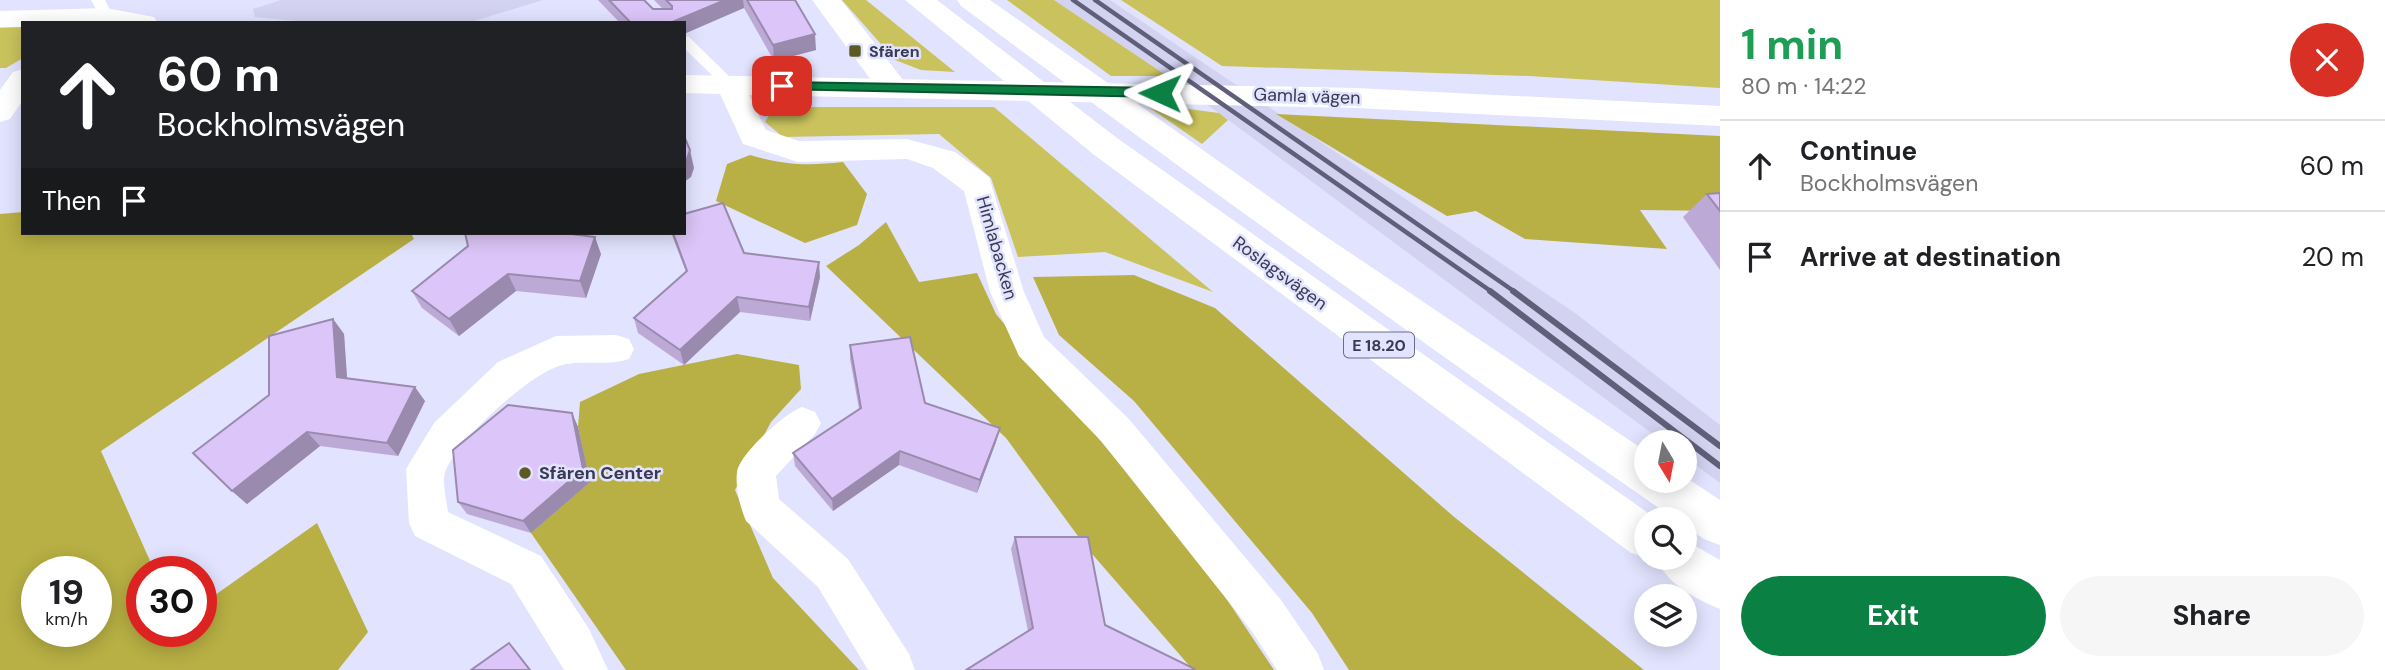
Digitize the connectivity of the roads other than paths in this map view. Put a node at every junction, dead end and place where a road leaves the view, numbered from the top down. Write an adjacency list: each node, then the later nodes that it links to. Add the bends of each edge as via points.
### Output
1 (825, 0): 11 (main road)
2 (919, 0): 19 (main road, Roslagsvägen / E 18.20, via 1105,146)
3 (971, 0): 16 (main road, E 18.20, via 1370,288)
4 (98, 13): 5 (street); 6 (street)
5 (0, 19)
6 (136, 21)
7 (686, 42): 10 (lane)
8 (21, 81): 12 (street)
9 (686, 84): 10 (street, Gamla vägen)
10 (732, 86): 11 (street, Gamla vägen); 24 (street, Himlabacken, via 754,137 779,148 798,152 907,149 944,160 978,185 1007,292 1031,346 1115,430 1266,615)
11 (893, 88): 13 (street, Gamla vägen, via 1356,97)
12 (0, 112)
13 (1720, 116)
14 (616, 349): 22 (street, via 556,351 511,373 447,435 425,469 429,523 526,570)
15 (802, 423): 23 (street, via 756,471 760,508 832,573)
16 (1634, 467)
17 (1674, 494): 18 (main road)
18 (1720, 525)
19 (1634, 529)
20 (1695, 570): 21 (main road)
21 (1720, 587)
22 (586, 670)
23 (893, 670)
24 (1302, 670)

